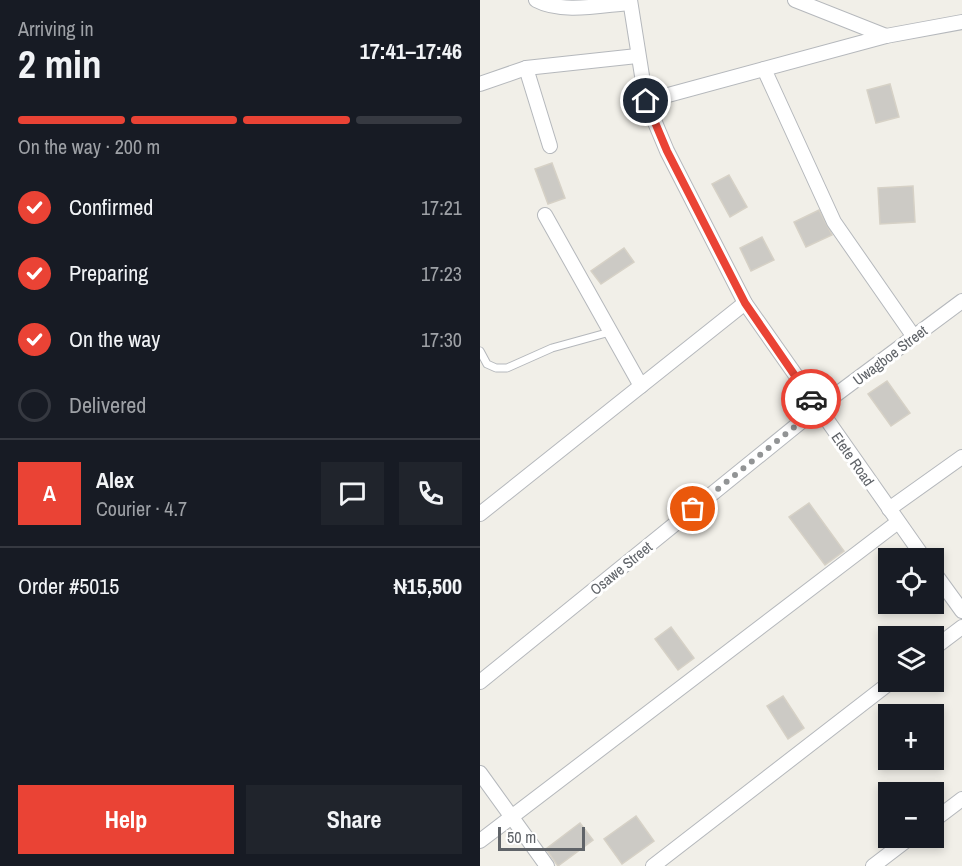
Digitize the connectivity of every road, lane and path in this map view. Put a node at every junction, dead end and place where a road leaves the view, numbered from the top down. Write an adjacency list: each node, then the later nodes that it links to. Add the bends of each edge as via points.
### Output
1 (536, 0): 3 (street, via 578,7)
2 (795, 0): 5 (street)
3 (630, 2): 6 (street, Etete Road)
4 (962, 22): 5 (street)
5 (886, 36): 8 (street)
6 (637, 56): 7 (street); 10 (street, Etete Road)
7 (526, 68): 9 (street); 11 (street)
8 (764, 69): 10 (street); 16 (street, via 834,222)
9 (480, 84)
10 (646, 101): 14 (street, Etete Road, via 667,151)
11 (550, 146)
12 (545, 215): 15 (street)
13 (962, 301): 16 (street, Uwagboe Street)
14 (745, 303): 18 (street); 19 (street, Etete Road)
15 (610, 333): 17 (lane, via 552,348 507,368 487,364); 18 (street)
16 (914, 337): 19 (street, Uwagboe Street)
17 (480, 351)
18 (640, 386): 22 (street)
19 (818, 408): 21 (street, Etete Road); 29 (street, Osawe Street)
20 (962, 457): 21 (street)
21 (889, 510): 23 (street, Etete Road)
22 (480, 514)
23 (898, 522): 24 (street, Etete Road); 34 (street)
24 (917, 548)
25 (944, 586): 26 (street)
26 (962, 611)
27 (962, 627): 28 (street)
28 (944, 641)
29 (480, 682)
30 (878, 692): 38 (street)
31 (480, 773): 34 (street)
32 (962, 799): 33 (street)
33 (944, 813)
34 (513, 816): 35 (street); 37 (street)
35 (480, 841)
36 (897, 848): 39 (street)
37 (547, 866)
38 (653, 866)
39 (873, 866)

